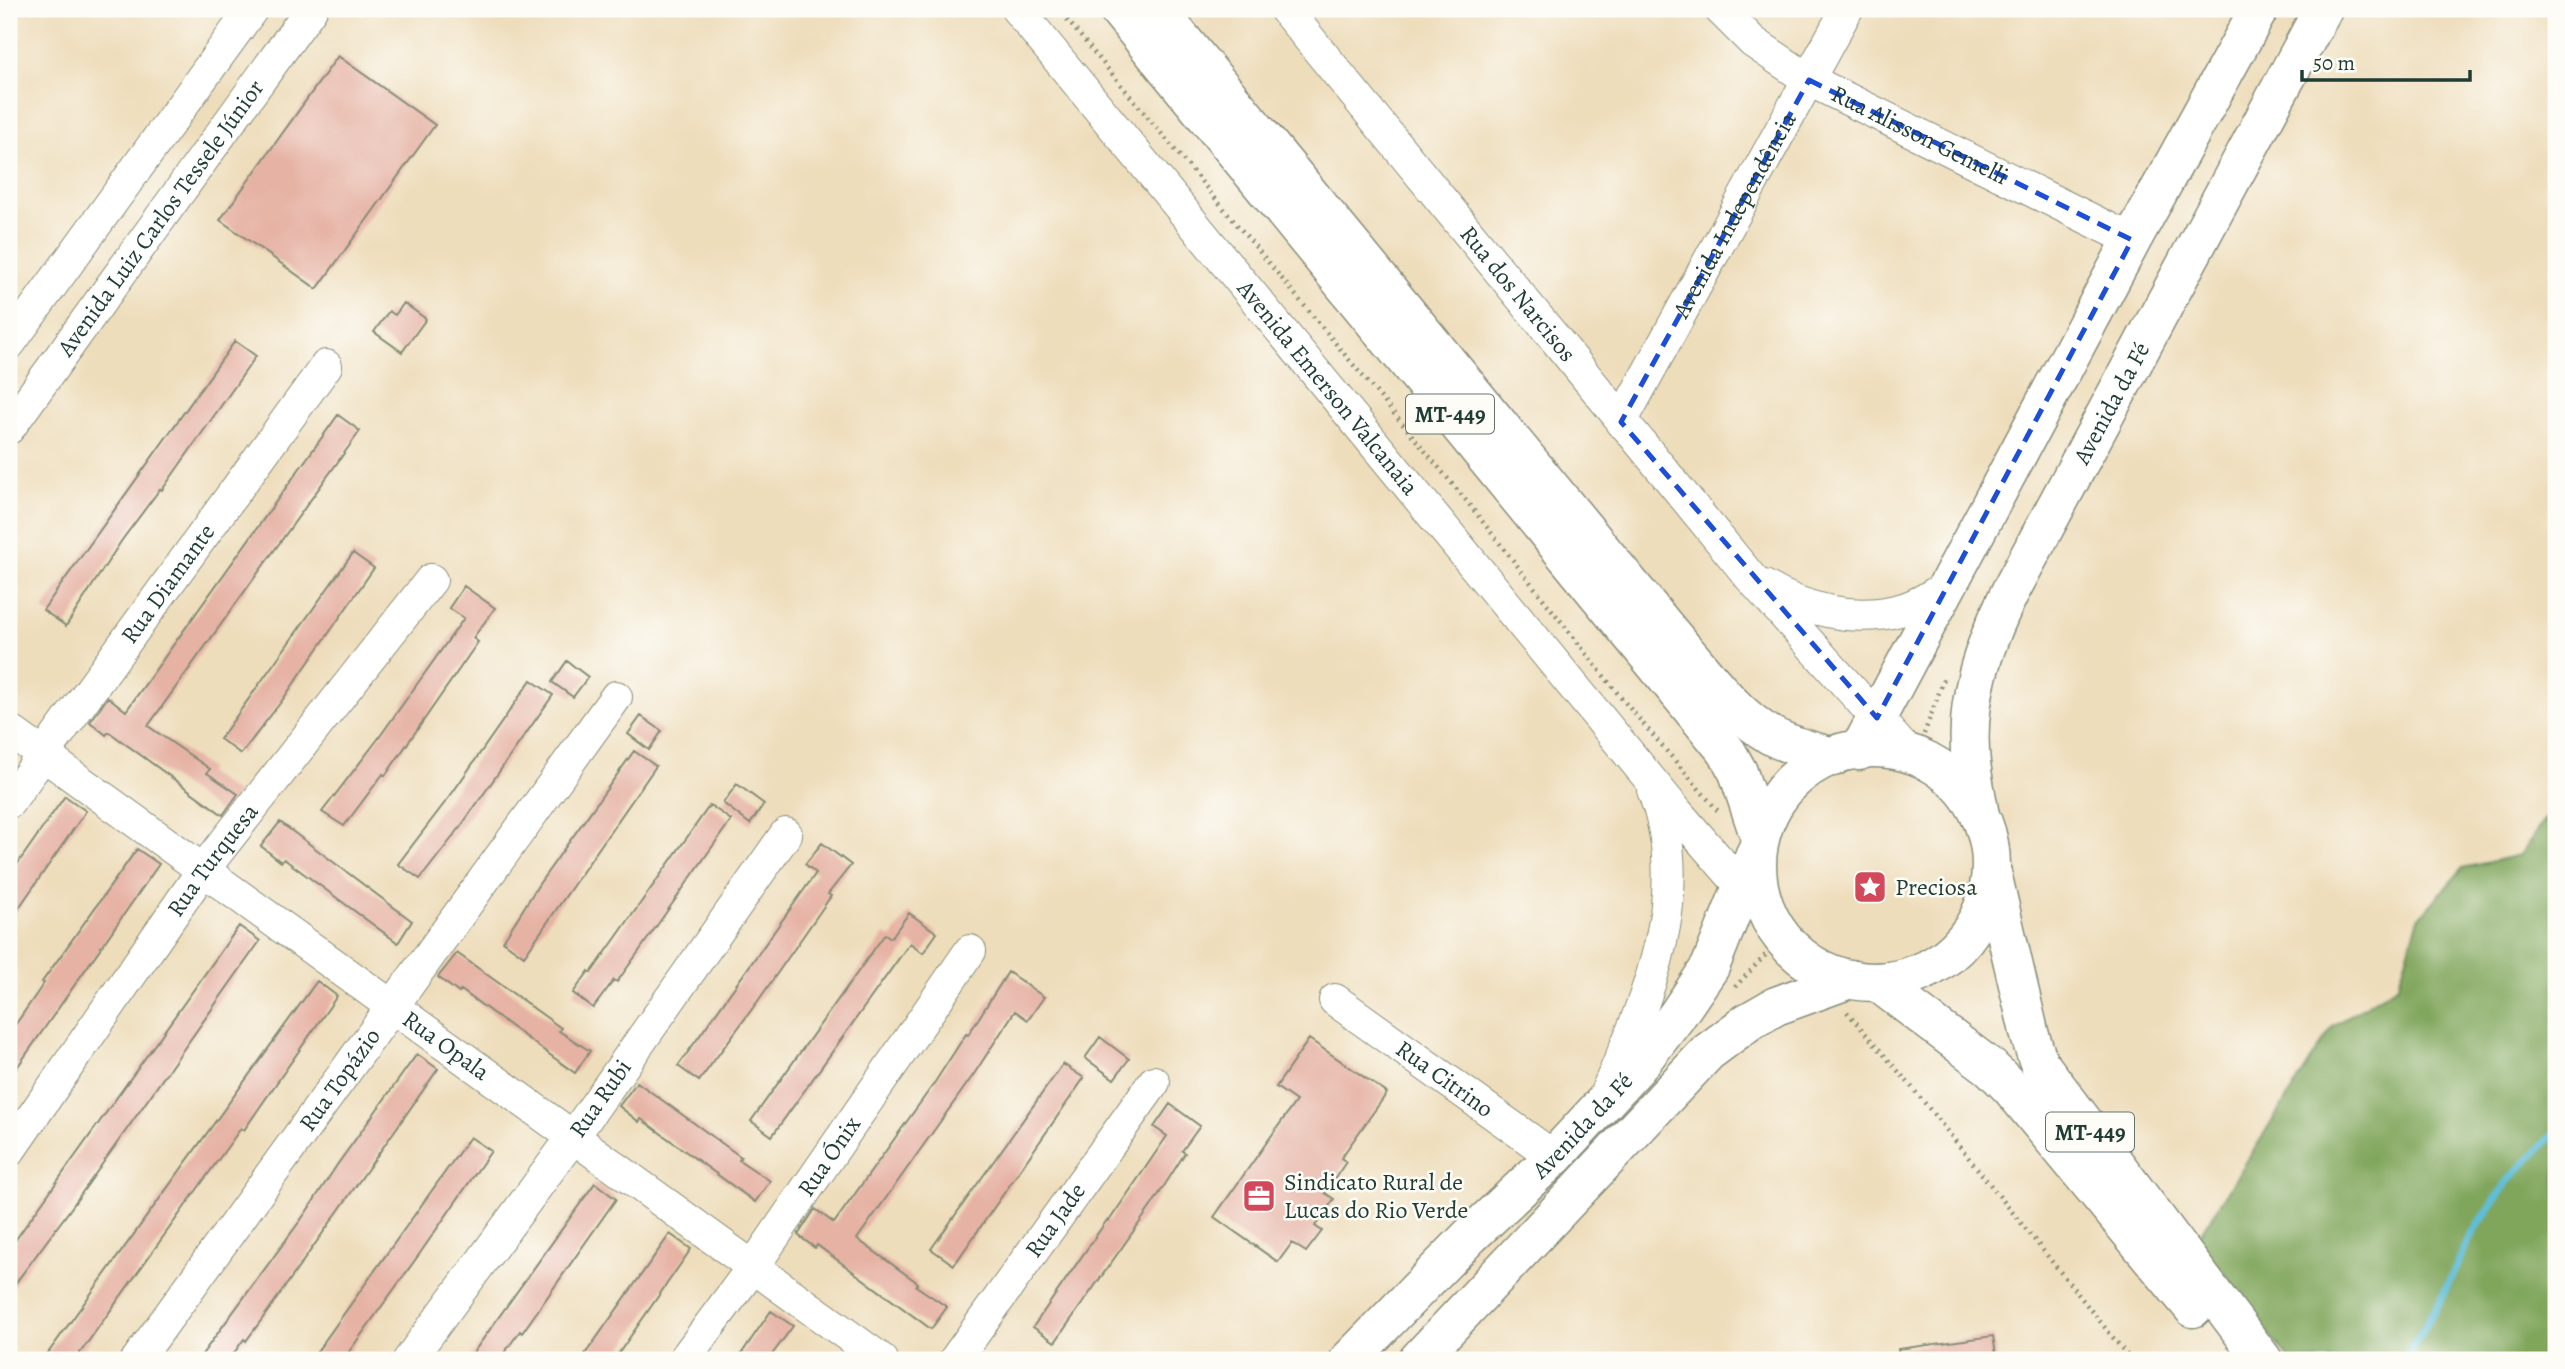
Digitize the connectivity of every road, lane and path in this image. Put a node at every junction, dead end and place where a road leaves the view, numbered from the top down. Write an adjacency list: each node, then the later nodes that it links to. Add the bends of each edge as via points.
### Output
1 (252, 9): 14 (street, Avenida Luiz Carlos Tessele Júnior)
2 (311, 9): 17 (street, Avenida Luiz Carlos Tessele Júnior)
3 (1017, 9): 25 (street, Avenida Emerson Valcanaia)
4 (1058, 9): 27 (path)
5 (1118, 9): 30 (main road, MT-449, via 1727,752 1738,772)
6 (1157, 9): 23 (main road, MT-449, via 1738,711 1794,746)
7 (1285, 9): 16 (street, Rua dos Narcisos)
8 (1720, 9): 12 (street, Rua Alisson Gemelli, via 1754,42)
9 (1847, 9): 12 (street, Avenida Independência)
10 (2259, 9): 13 (main road)
11 (2323, 9): 28 (main road, Avenida da Fé, via 1988,636 1970,720)
12 (1809, 79): 13 (street, Rua Alisson Gemelli); 16 (street, Avenida Independência)
13 (2132, 240): 20 (main road)
14 (9, 344)
15 (326, 366): 24 (street, Rua Diamante)
16 (1621, 422): 18 (street, Rua dos Narcisos)
17 (9, 428)
18 (1751, 578): 20 (street, Rua dos Narcisos, via 1795,602 1847,615 1902,610); 23 (street, Rua dos Narcisos)
19 (431, 580): 32 (street, Rua Turquesa)
20 (1948, 585): 23 (main road)
21 (615, 697): 38 (street, Rua Topázio)
22 (9, 730): 24 (street, Rua Opala)
23 (1856, 742): 28 (main road, MT-449, via 1908,753 1938,767 1963,788); 30 (main road, MT-449, via 1812,766 1786,788)
24 (43, 755): 26 (street, Rua Diamante); 32 (street, Rua Opala)
25 (1639, 764): 33 (street); 40 (street, via 1664,824 1669,898 1647,993)
26 (9, 802)
27 (1722, 816)
28 (1980, 816): 31 (main road, MT-449, via 1989,842)
29 (786, 834): 41 (street, Rua Rubi)
30 (1758, 840): 33 (main road, Avenida da Fé); 34 (main road, MT-449, via 1758,884)
31 (1991, 869): 36 (main road, MT-449, via 1987,896 1975,925 1955,949 1930,968 1904,978); 54 (main road, MT-449, via 2039,1063)
32 (203, 870): 38 (street, Rua Opala); 42 (street, Rua Turquesa)
33 (1741, 887): 34 (street); 40 (main road, Avenida da Fé, via 1710,967 1637,1068)
34 (1768, 917): 36 (main road, MT-449, via 1789,946 1816,967)
35 (970, 951): 44 (street, Rua Ónix)
36 (1852, 982): 51 (main road, Avenida da Fé, via 1776,1006 1708,1052); 52 (path, via 1853,1021 1911,1086); 53 (main road, MT-449, via 1991,1068)
37 (1335, 1000): 43 (street, Rua Citrino)
38 (392, 1007): 41 (street, Rua Opala); 45 (street, Rua Topázio)
39 (1154, 1082): 49 (street, Rua Jade)
40 (1598, 1111): 43 (main road, Avenida da Fé)
41 (573, 1138): 44 (street, Rua Opala); 46 (street, Rua Rubi)
42 (9, 1151)
43 (1554, 1157): 50 (main road, Avenida da Fé)
44 (753, 1267): 47 (street, Rua Ónix); 48 (street, Rua Opala)
45 (137, 1360)
46 (409, 1360)
47 (684, 1360)
48 (882, 1360)
49 (955, 1360)
50 (1349, 1360)
51 (1418, 1360)
52 (2131, 1360)
53 (2235, 1360)
54 (2263, 1360)

